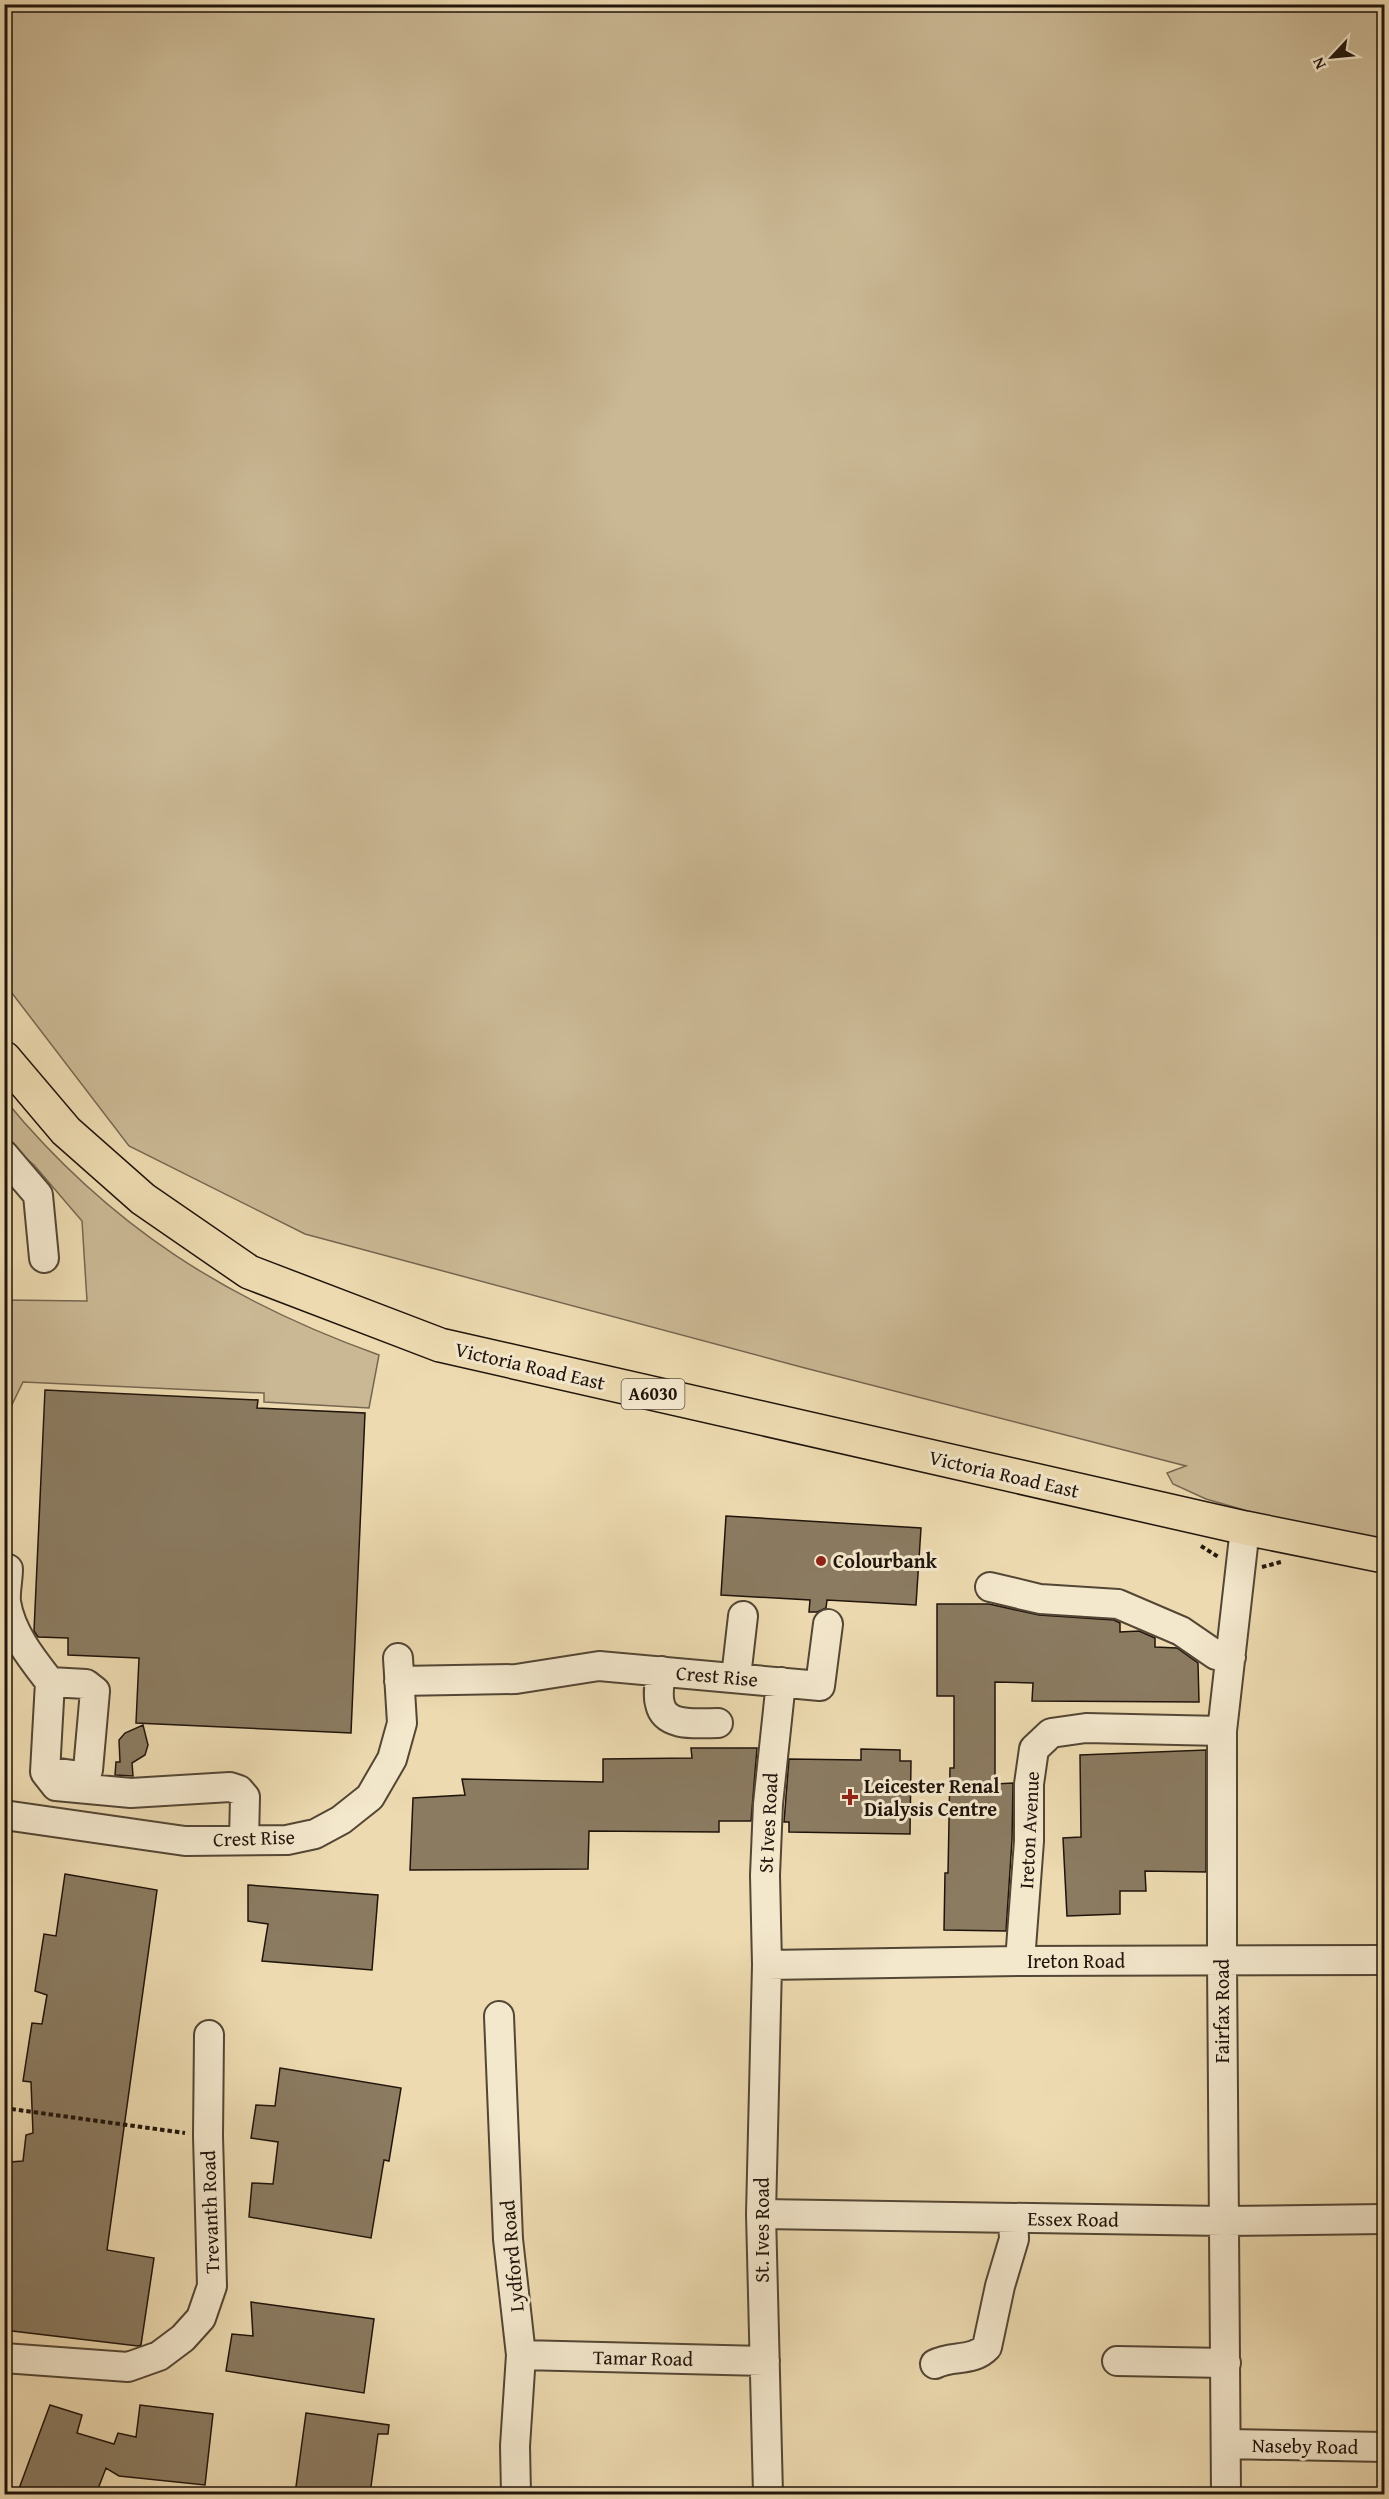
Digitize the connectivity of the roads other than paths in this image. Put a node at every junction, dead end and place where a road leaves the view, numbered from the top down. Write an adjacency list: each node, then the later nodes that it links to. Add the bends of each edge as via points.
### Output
1 (4, 1058): 4 (highway, Victoria Road East / A6030, via 66,1131 143,1199 249,1272 430,1341)
2 (4, 1155): 3 (street, via 38,1194)
3 (44, 1258)
4 (1245, 1528): 5 (highway, Victoria Road East / A6030); 11 (street, Fairfax Road)
5 (1384, 1556)
6 (8, 1569): 10 (street, via 6,1602 15,1628)
7 (990, 1587): 11 (street, via 1041,1599 1118,1604 1181,1631 1216,1655)
8 (743, 1616): 13 (street)
9 (828, 1624): 15 (street, Crest Rise, via 820,1686)
10 (15, 1656): 14 (street)
11 (1231, 1657): 17 (street, Fairfax Road)
12 (661, 1671): 13 (street, Crest Rise); 16 (street, via 659,1704 665,1716 676,1722); 20 (street, Crest Rise, via 599,1666 516,1679 399,1670 402,1723 392,1759 370,1797 315,1834 286,1840)
13 (736, 1677): 15 (street, Crest Rise)
14 (50, 1682): 18 (street); 18 (street, via 86,1684 95,1691 88,1770 80,1776)
15 (781, 1682): 24 (street, St Ives Road, via 768,1804)
16 (718, 1723)
17 (1222, 1731): 21 (street, Fairfax Road); 23 (street, Ireton Avenue, via 1086,1728 1051,1733 1035,1749 1029,1784)
18 (45, 1772): 20 (street, via 56,1786 131,1793 230,1787 239,1790 245,1797)
19 (4, 1815): 20 (street, Crest Rise, via 185,1840)
20 (244, 1840)
21 (1222, 1960): 22 (street, Ireton Road); 23 (street, Ireton Road); 30 (street, Fairfax Road)
22 (1384, 1960)
23 (1020, 1961): 24 (street, Ireton Road)
24 (767, 1965): 27 (street, St. Ives Road)
25 (499, 2016): 31 (street, Lydford Road, via 508,2239)
26 (209, 2035): 32 (street, Trevanth Road, via 212,2286 201,2318 159,2356 128,2367)
27 (761, 2214): 28 (street, Essex Road); 33 (street, St. Ives Road)
28 (1013, 2218): 30 (street, Essex Road); 36 (street, via 1014,2239 987,2347 974,2357 951,2358)
29 (1384, 2219): 30 (street, Essex Road)
30 (1224, 2221): 35 (street, Fairfax Road)
31 (521, 2355): 33 (street, Tamar Road); 39 (street, Lydford Road)
32 (4, 2358)
33 (765, 2361): 40 (street, St. Ives Road)
34 (1117, 2361): 35 (street)
35 (1226, 2363): 37 (street, Fairfax Road)
36 (935, 2364)
37 (1226, 2444): 38 (street, Naseby Road); 41 (street, Fairfax Road)
38 (1384, 2447)
39 (516, 2494)
40 (768, 2494)
41 (1226, 2494)

